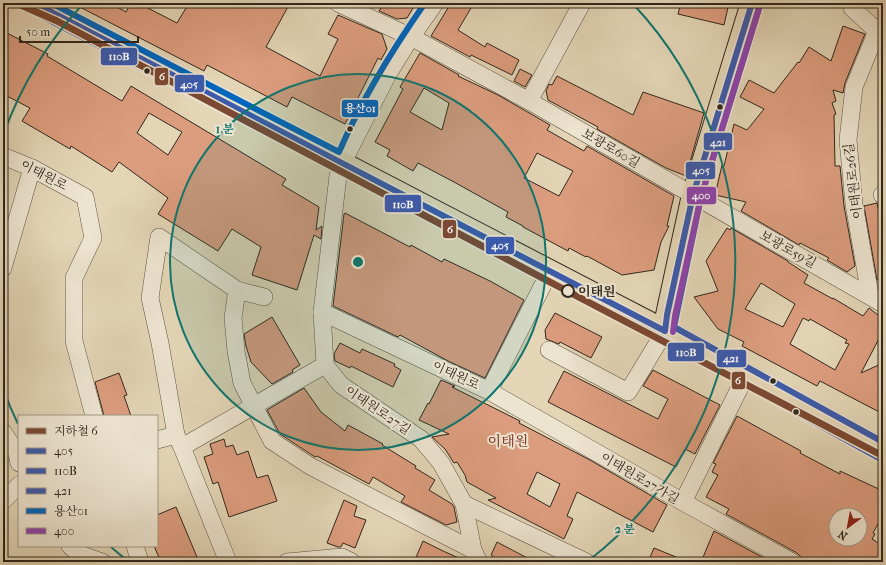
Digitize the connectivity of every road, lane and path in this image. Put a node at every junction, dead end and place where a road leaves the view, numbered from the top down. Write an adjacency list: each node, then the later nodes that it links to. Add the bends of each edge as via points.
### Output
1 (34, 3): 11 (main road)
2 (338, 3): 8 (street, 보광로60길)
3 (435, 3): 8 (street)
4 (582, 3): 9 (street)
5 (752, 3): 13 (main road)
6 (852, 8): 7 (street)
7 (881, 30): 18 (street, 이태원로26길, via 854,87 848,140 854,204)
8 (411, 36): 9 (street, 보광로60길); 11 (street, via 388,74)
9 (529, 101): 13 (street, 보광로60길)
10 (3, 156): 12 (street, 이태원로)
11 (343, 163): 15 (main road); 19 (street, via 338,176)
12 (32, 168): 14 (street); 26 (street, 이태원로, via 85,196 94,238 74,278 74,341)
13 (692, 195): 18 (street, 보광로59길); 20 (main road)
14 (3, 268)
15 (550, 271): 20 (main road); 24 (street, 이태원로)
16 (237, 290): 17 (street); 25 (street, 이태원로27길, via 233,318 236,351 242,383); 29 (street, via 159,237 150,298)
17 (264, 297)
18 (877, 300)
19 (322, 312): 22 (street); 24 (street, 이태원로)
20 (665, 331): 21 (street, via 628,392); 23 (main road)
21 (549, 350)
22 (325, 365): 25 (street); 35 (street, 이태원로27길, via 341,385 421,439 441,463)
23 (746, 375): 30 (main road); 34 (street)
24 (489, 391): 34 (street, 이태원로27가길)
25 (253, 406): 29 (street); 38 (street, 이태원로27길, via 272,441 310,466)
26 (94, 415)
27 (3, 432): 31 (street)
28 (158, 440): 29 (street)
29 (179, 441): 41 (street)
30 (883, 451)
31 (18, 460)
32 (18, 486): 33 (street)
33 (3, 501)
34 (683, 502): 45 (street, 이태원로27가길)
35 (464, 504): 38 (street, 이태원로27길); 44 (street)
36 (71, 547): 39 (street, via 79,554)
37 (135, 547): 40 (street)
38 (476, 556)
39 (102, 562)
40 (140, 562)
41 (228, 562)
42 (287, 562): 43 (street, via 342,557)
43 (352, 562)
44 (586, 562)
45 (792, 562)

